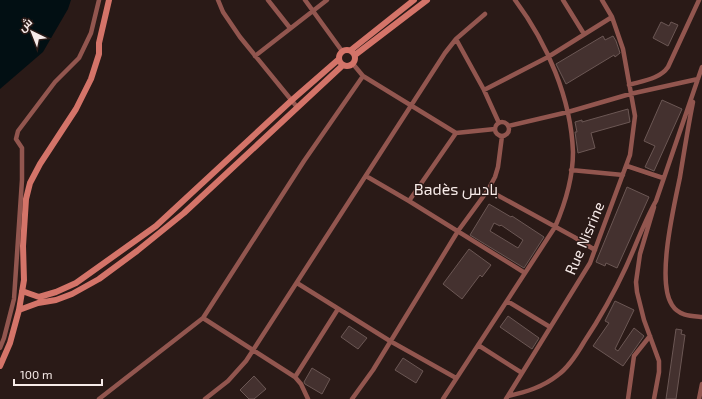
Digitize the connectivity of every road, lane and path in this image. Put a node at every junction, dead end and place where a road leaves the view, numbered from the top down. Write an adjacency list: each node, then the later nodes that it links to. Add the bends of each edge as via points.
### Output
1 (99, 0): 65 (street, via 91,33 79,58 55,82 18,131 16,139 22,148 22,180 14,299)
2 (109, 0): 55 (street, via 99,43 99,54 91,79 76,109 30,183 22,246)
3 (218, 0): 21 (street, via 228,20)
4 (268, 0): 16 (street)
5 (305, 0): 13 (street)
6 (327, 0): 13 (street)
7 (414, 0): 20 (street)
8 (426, 0): 20 (street)
9 (515, 0): 22 (street)
10 (563, 0): 17 (street)
11 (602, 0): 15 (street, Rue Nisrine)
12 (699, 0): 29 (street, via 665,72)
13 (313, 10): 16 (street); 19 (street)
14 (485, 14): 18 (street)
15 (612, 16): 17 (street); 29 (street, Rue Nisrine, via 623,49)
16 (290, 28): 21 (street)
17 (584, 34): 22 (street)
18 (456, 39): 30 (street); 34 (street)
19 (342, 51): 20 (street, via 347,49); 23 (street)
20 (353, 53): 24 (street)
21 (255, 56): 33 (street)
22 (548, 57): 30 (street); 36 (street)
23 (339, 59): 25 (street); 33 (street)
24 (353, 64): 25 (street); 27 (street)
25 (343, 65): 35 (street)
26 (702, 67): 28 (street)
27 (363, 76): 34 (street); 59 (street, via 304,161)
28 (698, 79): 31 (street); 32 (street)
29 (629, 85): 32 (street, Rue Nisrine)
30 (484, 90): 37 (street)
31 (695, 90): 46 (street); 60 (street, via 673,210 666,282 670,300 677,310 686,316)
32 (630, 94): 36 (street); 42 (street, Rue Nisrine, via 635,116)
33 (292, 100): 35 (street); 55 (street, via 156,226 76,283 39,297)
34 (412, 105): 40 (street); 45 (street)
35 (297, 107): 58 (street, via 184,213 137,252 72,294)
36 (568, 112): 38 (street); 43 (street, via 573,154)
37 (499, 123): 38 (street, via 504,122); 39 (street)
38 (508, 126): 41 (street, via 507,134)
39 (495, 129): 40 (street); 41 (street, via 497,134)
40 (456, 133): 48 (street)
41 (502, 136): 47 (street, via 498,167)
42 (627, 166): 44 (street, Rue Nisrine); 46 (street)
43 (571, 170): 44 (street); 50 (street, via 563,210)
44 (624, 175): 52 (street, Rue Nisrine)
45 (366, 176): 48 (street); 54 (street)
46 (663, 178): 49 (street)
47 (488, 190): 50 (street); 51 (street)
48 (409, 201): 51 (street)
49 (656, 201): 62 (street, via 640,254 636,282); 72 (street, via 602,313 575,355 555,378)
50 (556, 227): 52 (street); 53 (street)
51 (458, 231): 53 (street); 63 (street)
52 (595, 250): 61 (street, Rue Nisrine, via 581,279)
53 (525, 273): 56 (street)
54 (297, 283): 57 (street); 66 (street)
55 (22, 290): 58 (street)
56 (507, 301): 61 (street); 64 (street)
57 (338, 309): 63 (street); 69 (street)
58 (19, 310): 67 (street, via 10,343)
59 (203, 318): 66 (street); 74 (street)
60 (702, 318)
61 (550, 327): 68 (street, Rue Nisrine)
62 (650, 336): 79 (street, via 634,356); 80 (street, via 659,361)
63 (390, 341): 70 (street); 77 (street)
64 (478, 345): 68 (street); 70 (street)
65 (0, 348)
66 (254, 351): 69 (street); 75 (street, via 238,372)
67 (0, 366)
68 (522, 373): 73 (street, Rue Nisrine)
69 (295, 377): 76 (street)
70 (456, 378): 78 (street)
71 (702, 384): 81 (street)
72 (520, 396): 73 (street)
73 (507, 398)
74 (99, 399)
75 (204, 399)
76 (308, 399)
77 (352, 399)
78 (443, 399)
79 (628, 399)
80 (654, 399)
81 (699, 399)

